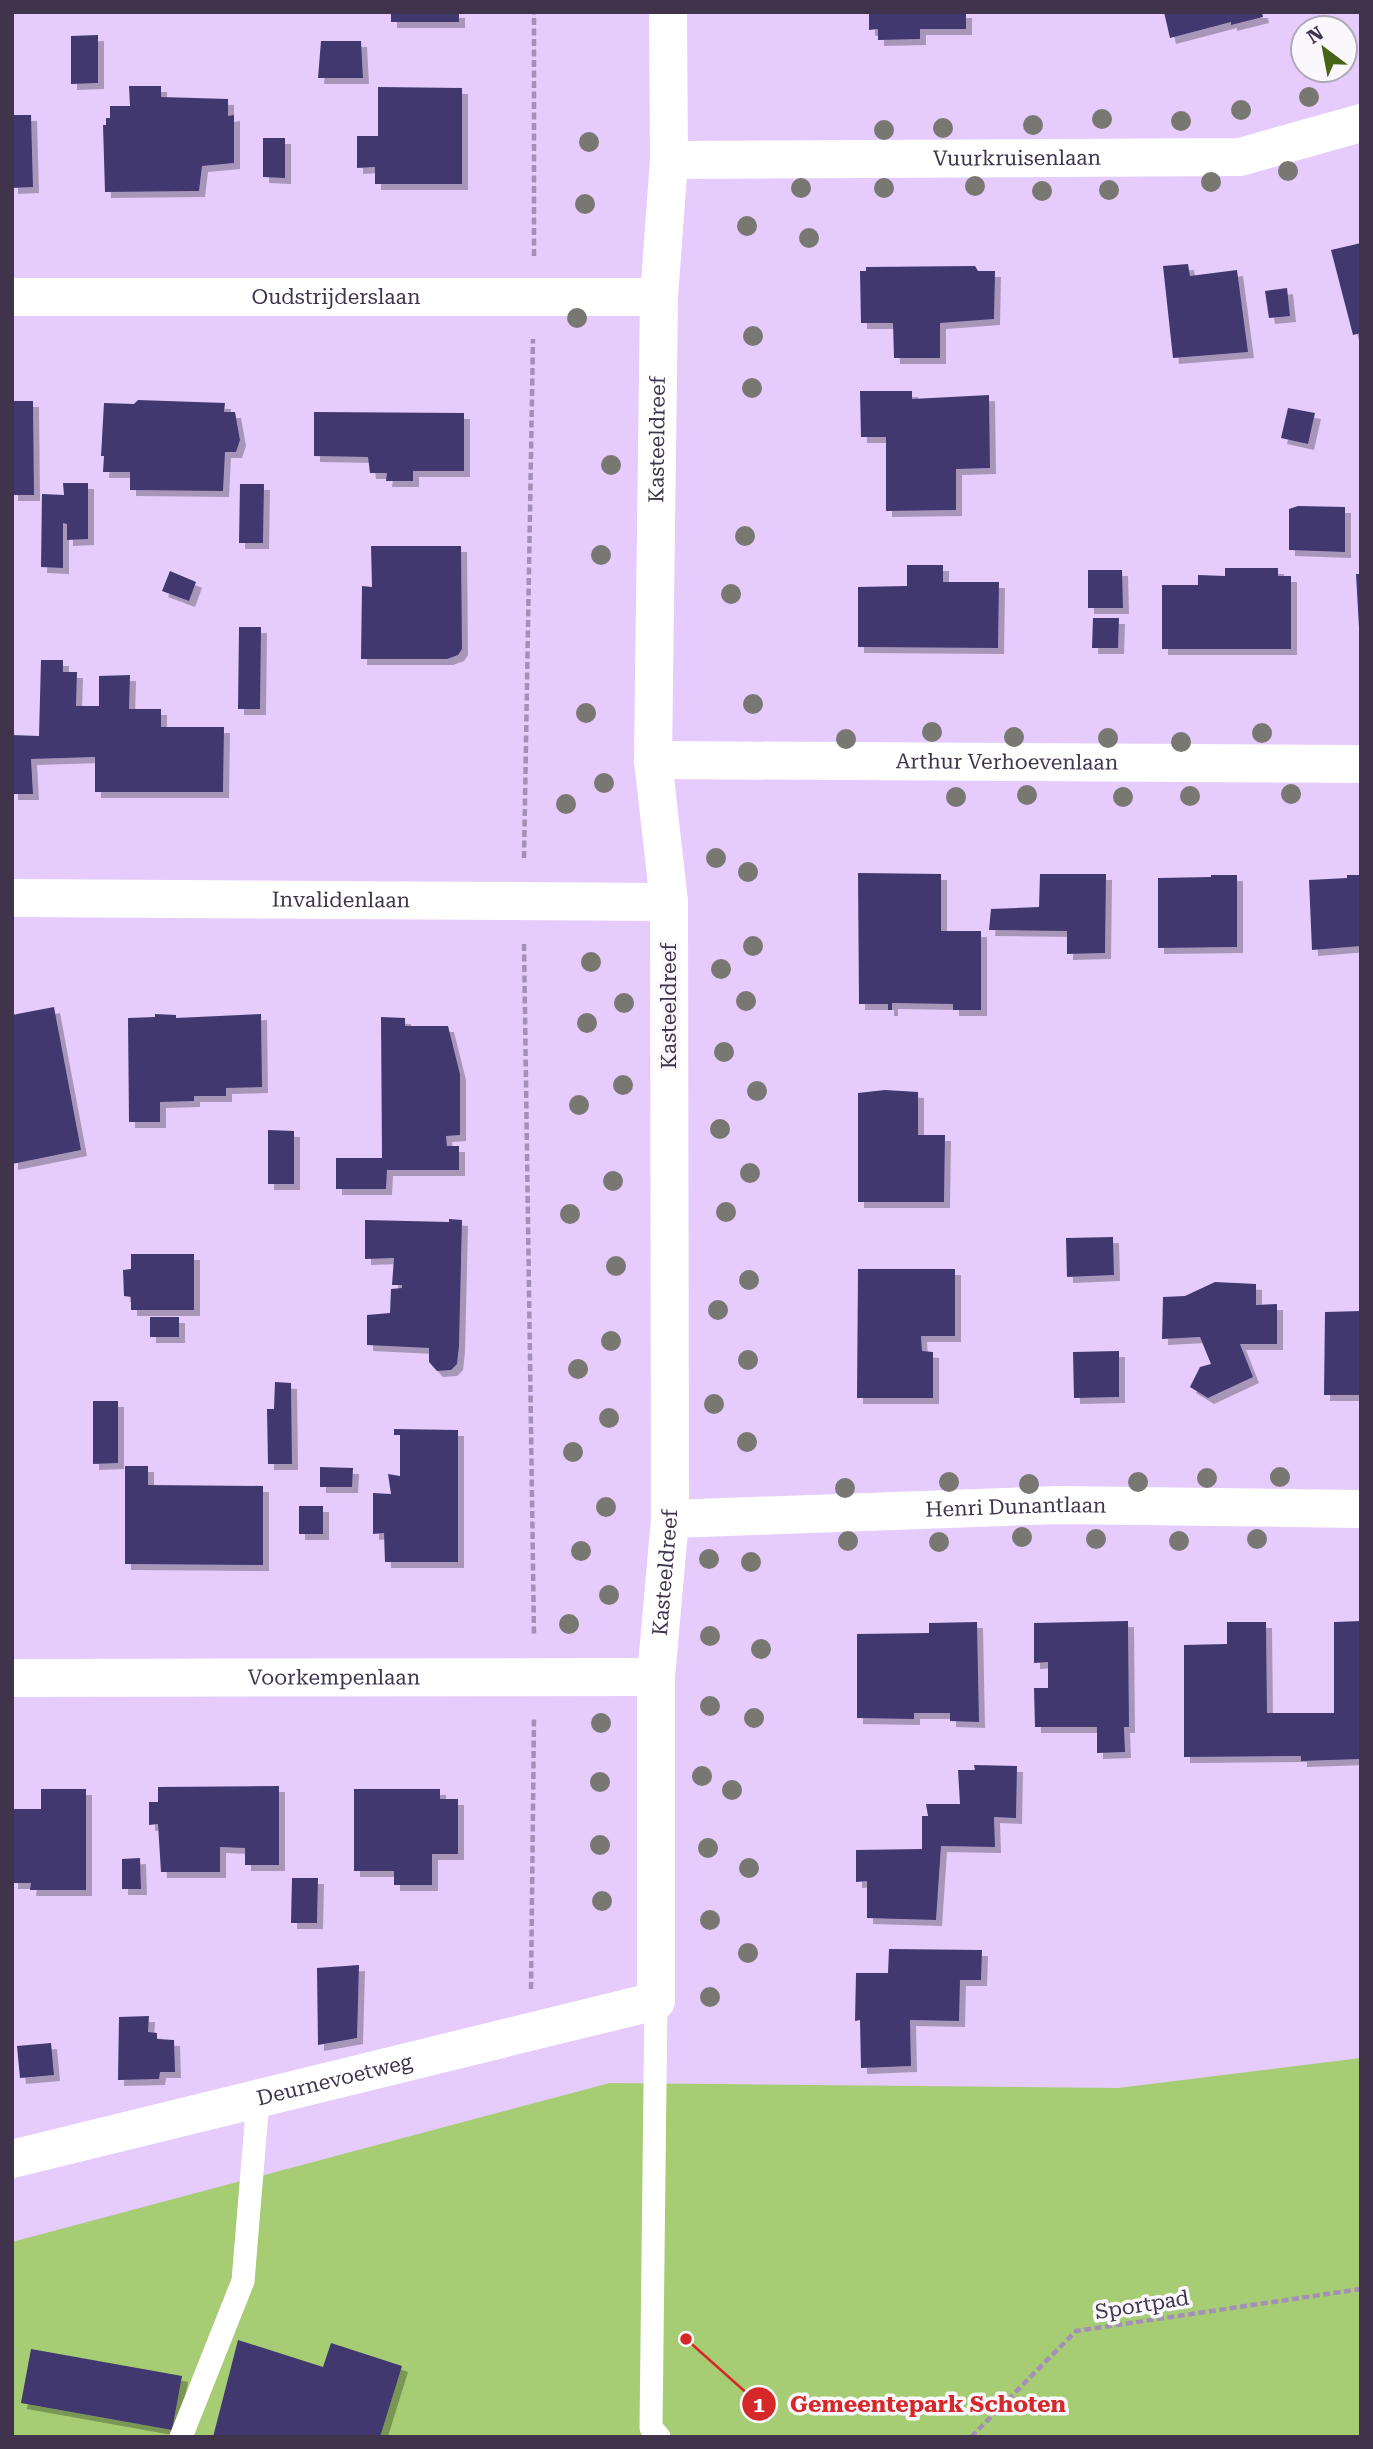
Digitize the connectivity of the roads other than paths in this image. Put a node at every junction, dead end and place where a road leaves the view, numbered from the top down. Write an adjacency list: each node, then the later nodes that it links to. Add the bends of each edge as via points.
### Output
1 (668, 12): 3 (street, Kasteeldreef)
2 (1361, 123): 3 (street, Vuurkruisenlaan, via 1240,157)
3 (669, 160): 5 (street, Kasteeldreef)
4 (12, 297): 5 (street, Oudstrijderslaan)
5 (659, 297): 6 (street, Kasteeldreef)
6 (653, 760): 7 (street, Arthur Verhoevenlaan); 9 (street, Kasteeldreef)
7 (1361, 764)
8 (12, 898): 9 (street, Invalidenlaan)
9 (669, 901): 11 (street, Kasteeldreef)
10 (1361, 1509): 11 (street, Henri Dunantlaan, via 1059,1505)
11 (670, 1519): 12 (street, Kasteeldreef)
12 (656, 1677): 13 (street, Voorkempenlaan); 14 (street, Kasteeldreef)
13 (12, 1678)
14 (656, 2001): 15 (street, Deurnevoetweg); 17 (lane)
15 (258, 2100): 16 (street, Deurnevoetweg); 18 (lane, via 243,2281)
16 (12, 2159)
17 (655, 2432)
18 (180, 2437)

